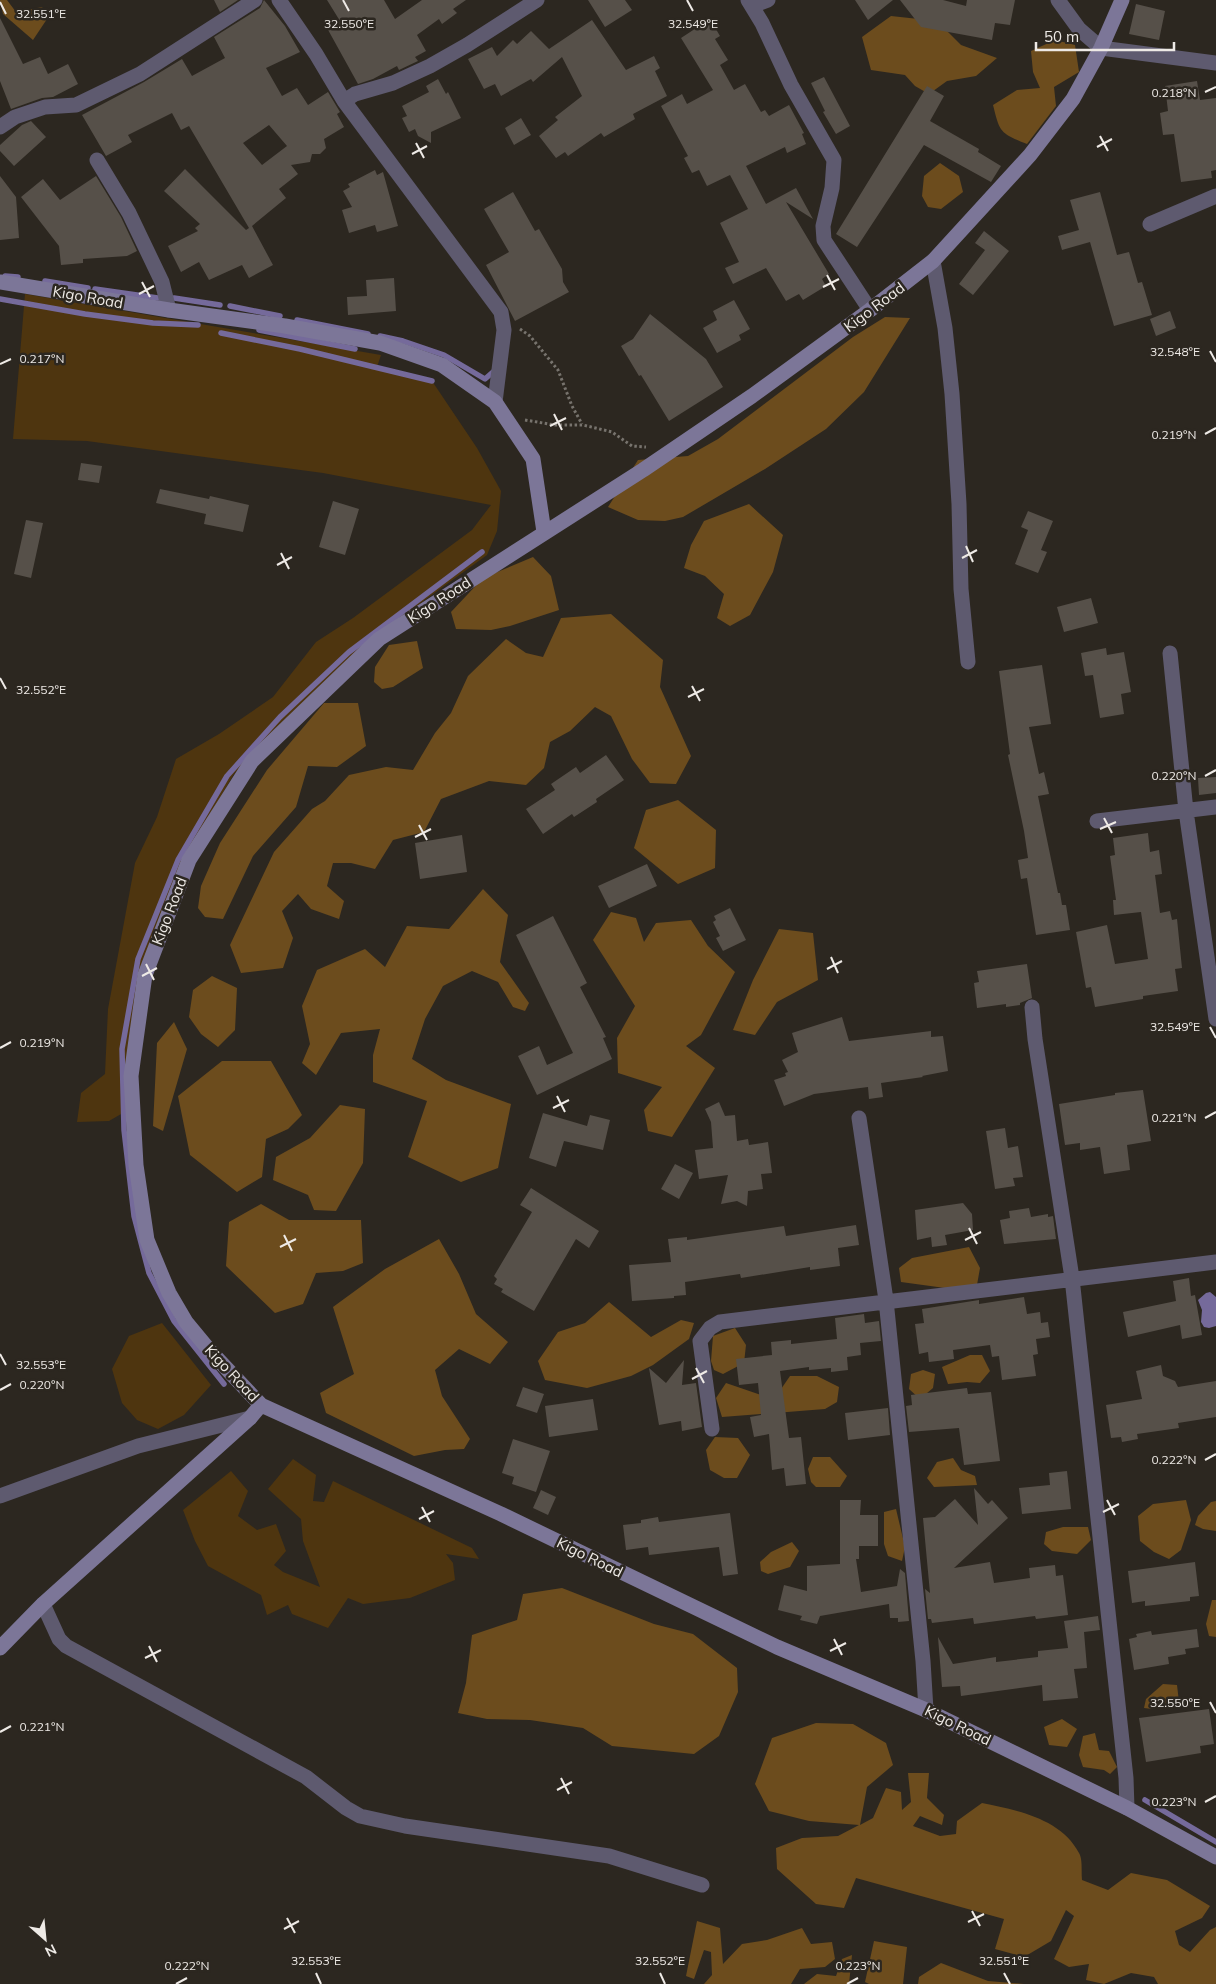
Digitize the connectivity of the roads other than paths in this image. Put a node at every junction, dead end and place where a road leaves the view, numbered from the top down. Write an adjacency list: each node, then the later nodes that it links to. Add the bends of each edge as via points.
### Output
1 (254, 0): 11 (street, via 140,74 76,105 45,107)
2 (279, 0): 10 (street)
3 (536, 0): 10 (street, via 430,66)
4 (768, 0): 7 (street)
5 (1058, 0): 8 (street, via 1079,29)
6 (1122, 0): 8 (street, Kigo Road)
7 (750, 3): 18 (street, via 791,86 834,160 832,188 823,226 824,240)
8 (1101, 48): 9 (street); 15 (street, Kigo Road, via 1073,99 1030,155)
9 (1216, 63)
10 (344, 101): 19 (street, via 501,312 504,330)
11 (0, 126)
12 (97, 160): 17 (street, via 129,213 162,282)
13 (1216, 196): 14 (street)
14 (1150, 224)
15 (933, 261): 18 (street, Kigo Road); 22 (street, via 952,394 961,589)
16 (0, 282): 17 (street, Kigo Road)
17 (169, 310): 19 (street, Kigo Road, via 380,343 442,366)
18 (870, 310): 20 (street, Kigo Road, via 752,396)
19 (496, 402): 20 (street, Kigo Road, via 533,459)
20 (544, 532): 32 (street, Kigo Road, via 379,639 252,761 189,860 145,975 131,1076 136,1165 147,1240 168,1293 186,1322)
21 (1170, 653): 24 (street)
22 (968, 662)
23 (1216, 807): 24 (street)
24 (1186, 811): 25 (street); 27 (street)
25 (1096, 821)
26 (1032, 1008): 30 (street)
27 (1216, 1019)
28 (859, 1118): 31 (street)
29 (1216, 1262): 30 (street)
30 (1072, 1278): 31 (street); 39 (street)
31 (886, 1300): 34 (street, via 720,1322 710,1328 700,1341); 38 (street)
32 (261, 1405): 33 (street); 38 (street, Kigo Road, via 501,1514 776,1647)
33 (250, 1418): 35 (street, via 138,1446); 36 (street)
34 (712, 1429)
35 (0, 1496)
36 (43, 1604): 37 (street); 41 (street, via 59,1639 66,1646 306,1777 360,1816 405,1826 609,1856)
37 (0, 1648)
38 (926, 1710): 39 (street, Kigo Road)
39 (1127, 1808): 40 (street, Kigo Road)
40 (1216, 1857)
41 (702, 1885)

